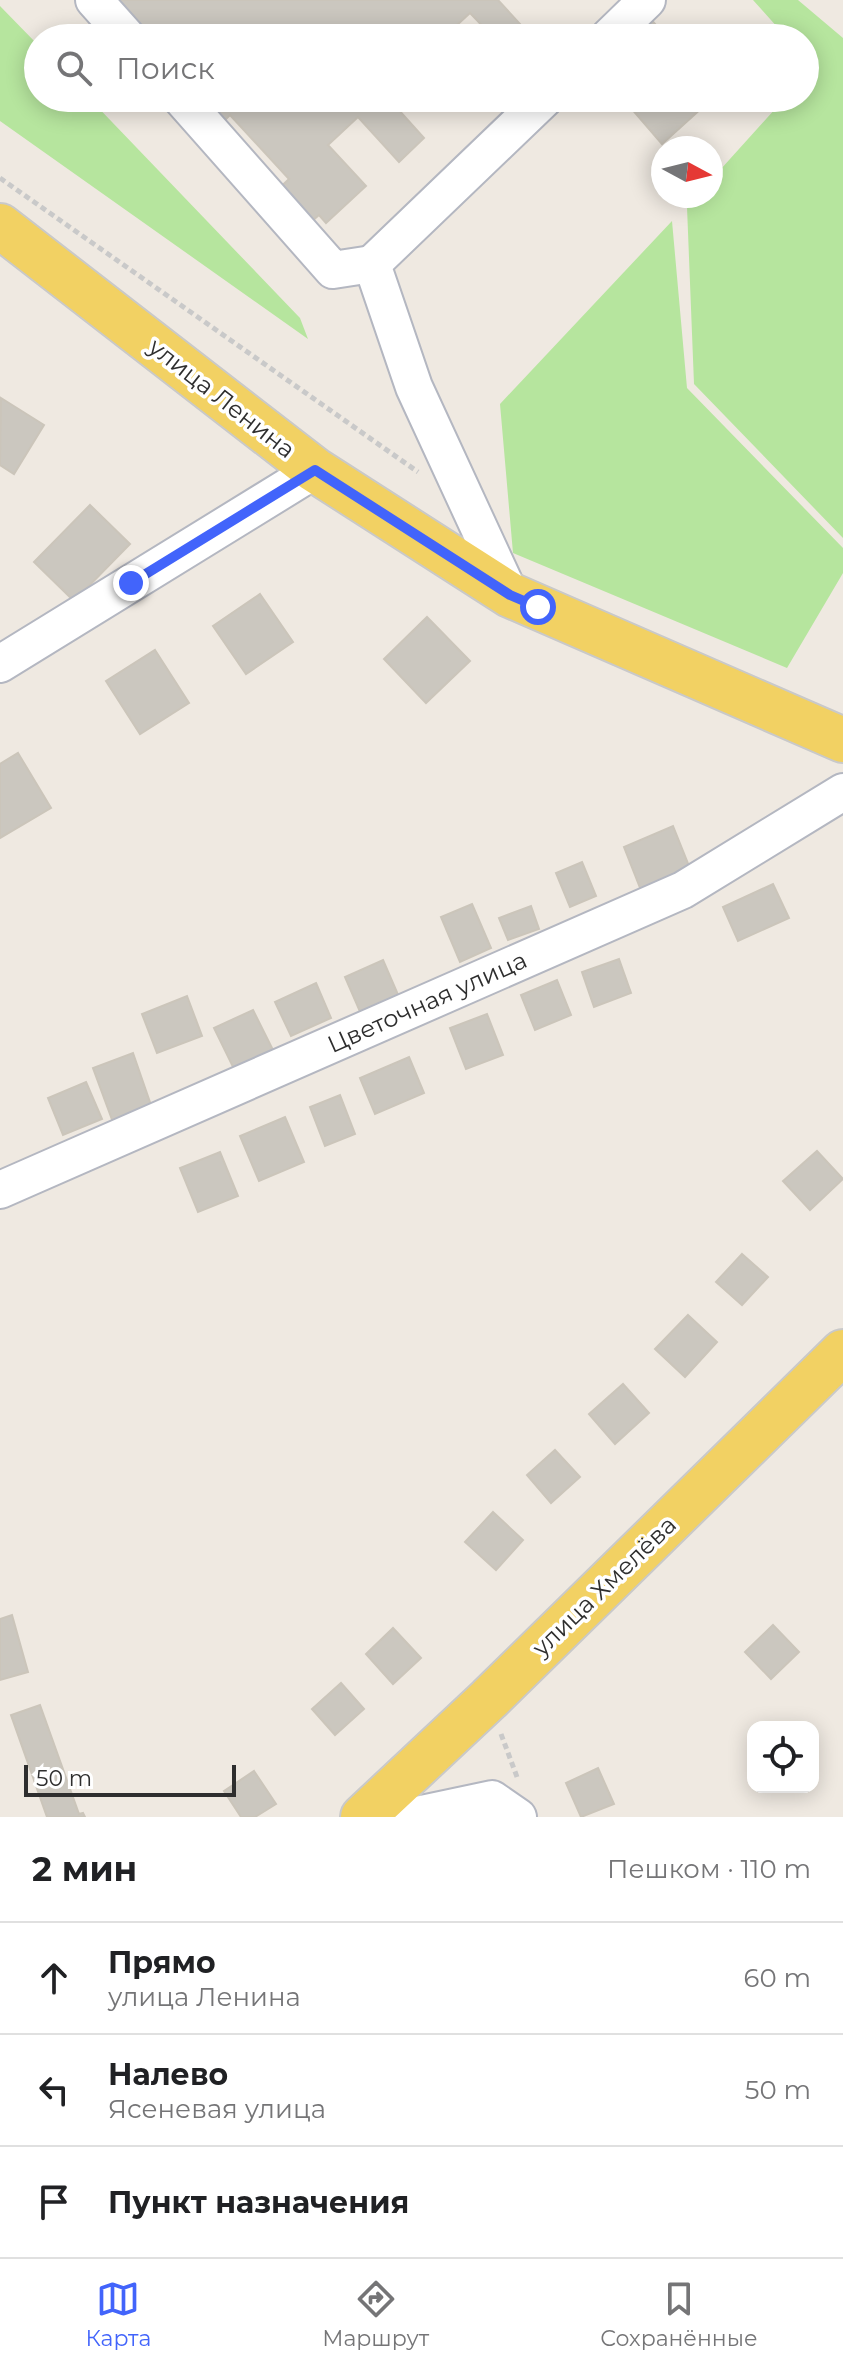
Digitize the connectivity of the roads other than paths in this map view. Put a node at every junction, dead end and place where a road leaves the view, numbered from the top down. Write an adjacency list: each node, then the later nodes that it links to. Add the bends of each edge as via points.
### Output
1 (94, 0): 3 (street)
2 (647, 0): 4 (street)
3 (115, 24)
4 (622, 24)
5 (193, 112): 8 (street, via 333,270)
6 (530, 112): 8 (street)
7 (0, 226): 9 (main road, улица Ленина)
8 (372, 264): 10 (street, via 414,387)
9 (315, 470): 10 (main road, улица Ленина); 11 (street)
10 (510, 595): 12 (main road, улица Ленина)
11 (0, 664)
12 (843, 740)
13 (843, 792): 14 (street, Цветочная улица, via 683,890)
14 (0, 1190)
15 (843, 1352): 17 (main road, улица Хмелёва)
16 (519, 1801): 18 (street, via 492,1799)
17 (363, 1817)
18 (407, 1817)

